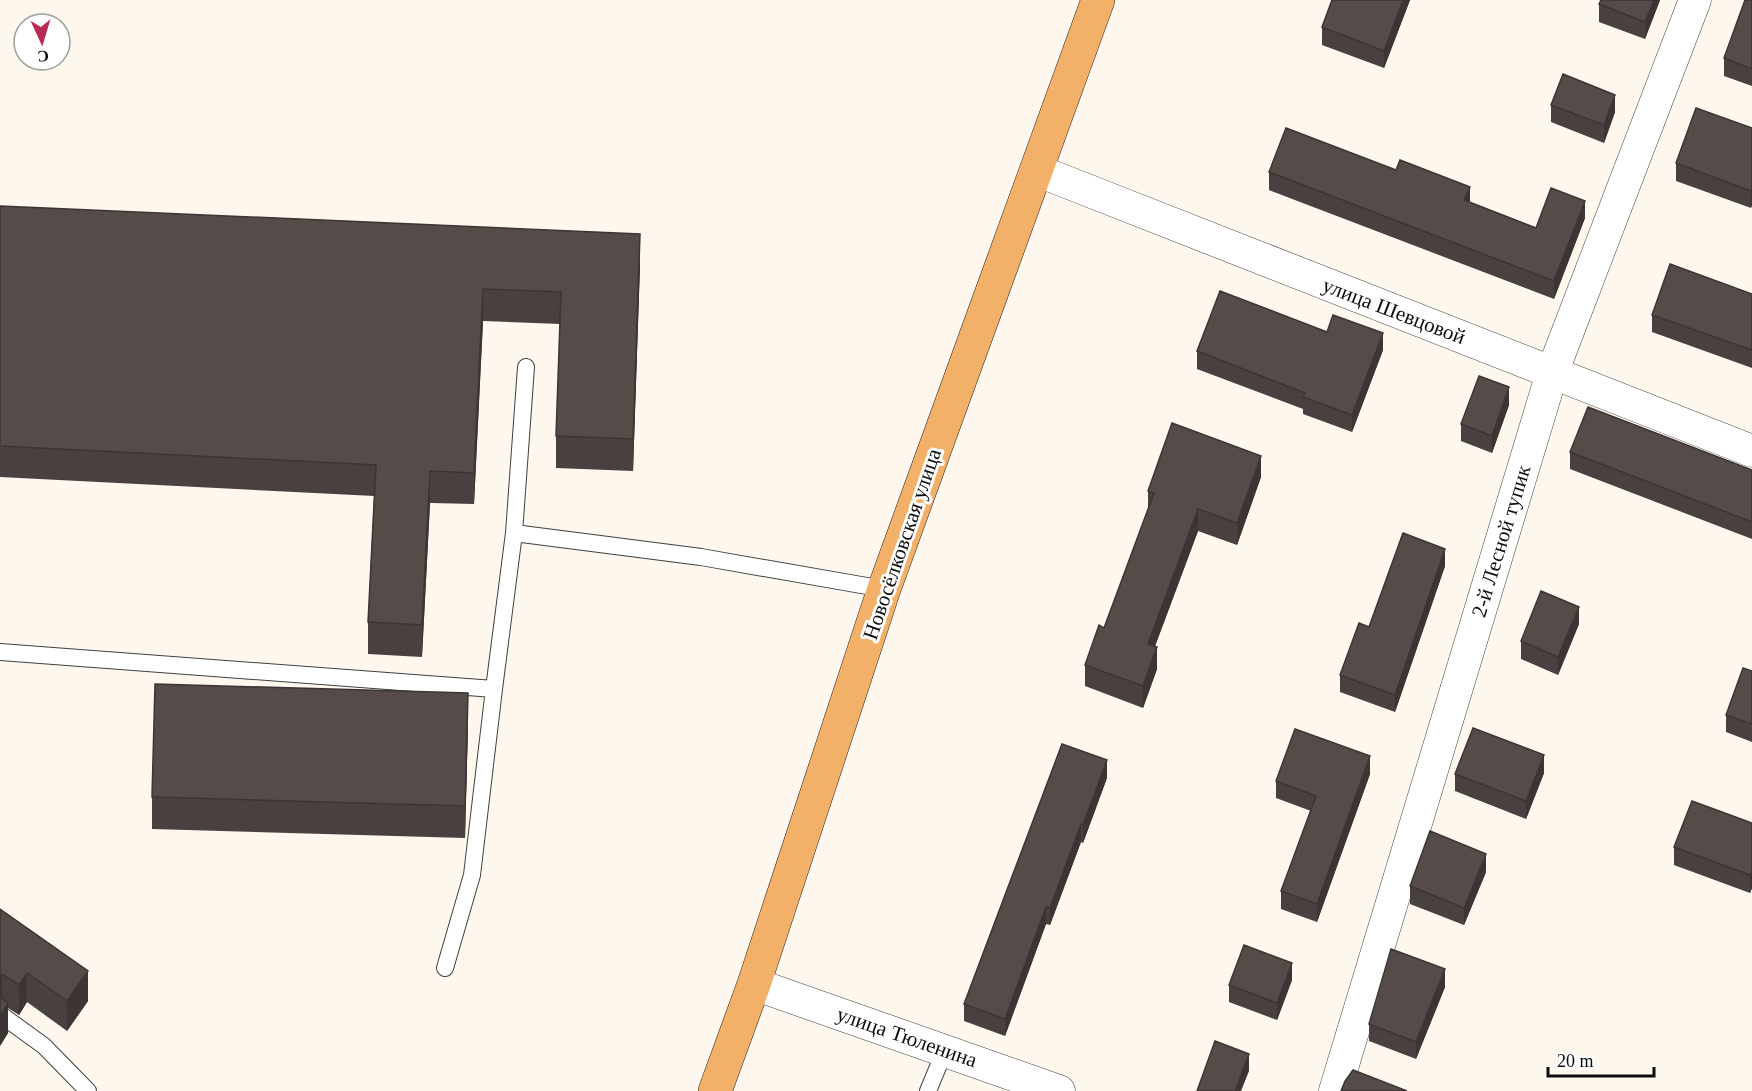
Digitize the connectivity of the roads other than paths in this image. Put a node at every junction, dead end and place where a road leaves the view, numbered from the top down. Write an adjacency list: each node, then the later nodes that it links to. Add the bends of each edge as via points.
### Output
1 (1098, 0): 3 (main road, Новосёлковская улица)
2 (1695, 0): 5 (street, 2-й Лесной тупик)
3 (1036, 170): 5 (street, улица Шевцовой); 8 (main road, Новосёлковская улица)
4 (526, 367): 7 (lane)
5 (1552, 373): 6 (street, улица Шевцовой); 19 (street, 2-й Лесной тупик)
6 (1752, 451)
7 (514, 533): 8 (lane, via 701,557); 10 (lane)
8 (884, 589): 12 (main road, Новосёлковская улица)
9 (0, 652): 10 (lane)
10 (494, 689): 11 (lane, via 472,875)
11 (445, 968)
12 (754, 984): 14 (street, улица Тюленина); 16 (main road, Новосёлковская улица)
13 (0, 1014): 15 (lane, via 44,1046)
14 (945, 1050): 17 (lane); 18 (street, улица Тюленина)
15 (88, 1091)
16 (715, 1091)
17 (928, 1091)
18 (1059, 1091)
19 (1335, 1091)

